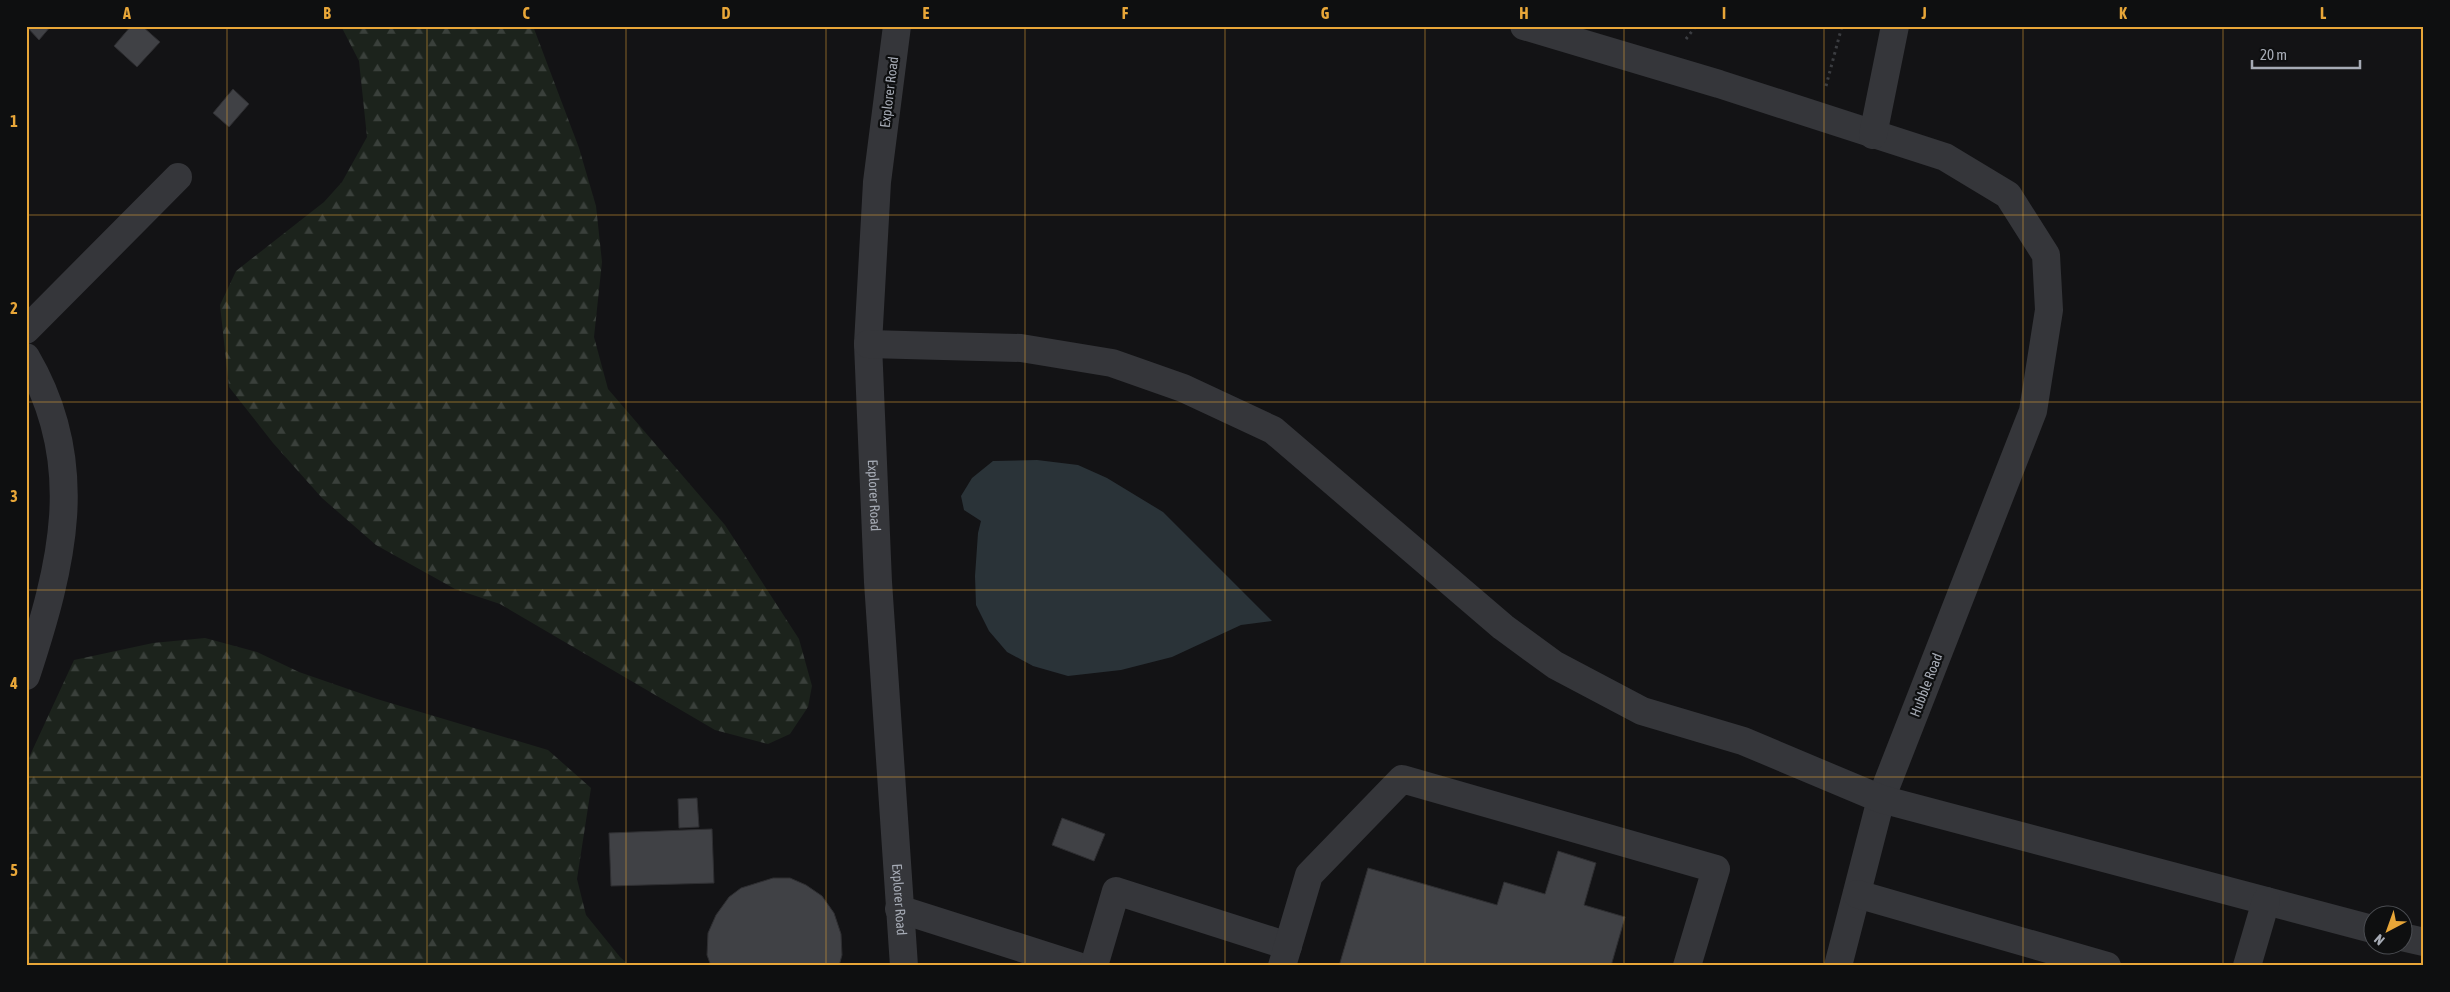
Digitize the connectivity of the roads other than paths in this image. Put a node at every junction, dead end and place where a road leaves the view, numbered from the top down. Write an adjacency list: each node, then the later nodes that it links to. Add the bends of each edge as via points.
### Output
1 (897, 26): 7 (street, Explorer Road, via 877,182)
2 (1524, 26): 4 (street, Hubble Road)
3 (1895, 26): 4 (street)
4 (1863, 131): 10 (street, Hubble Road, via 1945,157 2008,195 2046,255 2048,310 2033,411)
5 (178, 177): 6 (street)
6 (26, 330)
7 (868, 344): 10 (street, via 1021,348 1112,363 1183,388 1273,430 1503,627 1555,665 1642,711 1744,741); 13 (street, Explorer Road, via 878,582)
8 (26, 357): 9 (street, via 51,411 62,451 65,491 61,539 46,616)
9 (26, 676)
10 (1881, 799): 11 (street, Hubble Road); 12 (street)
11 (1857, 894): 20 (street, Hubble Road); 21 (street)
12 (2266, 901): 14 (street); 22 (street)
13 (899, 909): 16 (street, Explorer Road); 17 (street)
14 (2362, 926)
15 (1285, 956): 18 (street, via 1116,891); 19 (street, via 1310,875 1402,778 1716,869)
16 (904, 966)
17 (1078, 966)
18 (1094, 966)
19 (1686, 966)
20 (1838, 966)
21 (2107, 966)
22 (2247, 966)

